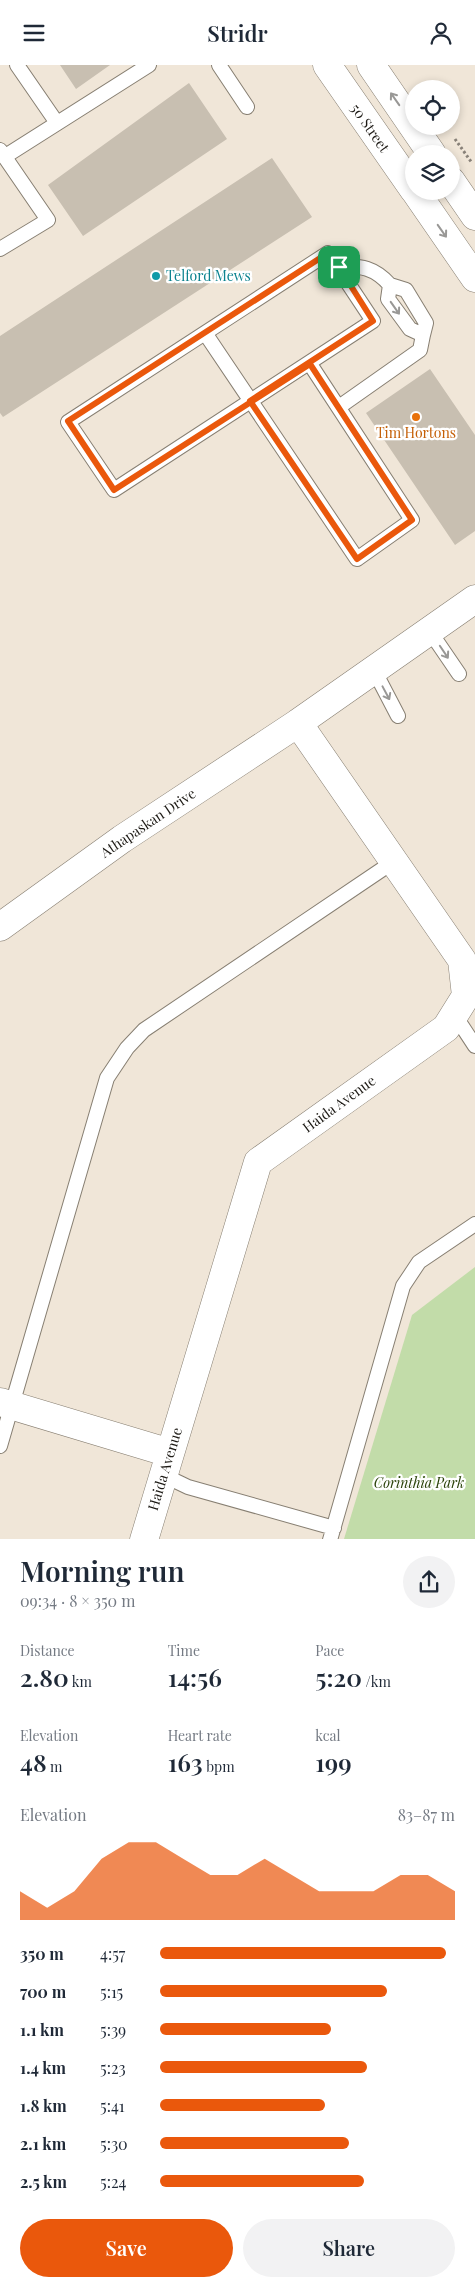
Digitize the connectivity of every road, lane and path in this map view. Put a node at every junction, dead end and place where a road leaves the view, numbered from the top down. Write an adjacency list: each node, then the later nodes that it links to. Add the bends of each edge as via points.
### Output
1 (17, 65): 7 (lane)
2 (149, 65): 7 (lane)
3 (218, 65): 6 (lane)
4 (328, 65): 12 (street, 50 Street)
5 (371, 65): 9 (street, one-way to 5)
6 (247, 107)
7 (57, 123): 10 (lane)
8 (452, 135): 11 (path)
9 (426, 145)
10 (2, 153): 16 (lane, via 48,220)
11 (475, 168)
12 (405, 178)
13 (460, 194): 15 (street)
14 (420, 200): 18 (street, 50 Street, one-way to 18)
15 (475, 216)
16 (0, 249)
17 (339, 267): 19 (lane, via 328,253); 20 (lane, via 373,321); 22 (lane, one-way to 22, via 354,265 380,274 390,285 388,299 410,329 423,335 420,350)
18 (475, 278)
19 (205, 333): 21 (lane); 21 (lane, via 68,421 73,429 114,490)
20 (310, 364): 21 (lane); 22 (lane)
21 (250, 401): 22 (lane, via 357,559 412,520)
22 (340, 407)
23 (475, 599): 24 (street, Athapaskan Drive)
24 (430, 630): 25 (street, Athapaskan Drive); 26 (lane, one-way to 26)
25 (374, 670): 27 (lane, one-way to 27); 28 (street, Athapaskan Drive)
26 (459, 674)
27 (398, 715)
28 (298, 723): 29 (street, Haida Avenue); 30 (street, Athapaskan Drive, via 122,839)
29 (393, 862): 31 (street, Haida Avenue, via 462,959); 35 (lane, via 144,1031 127,1048 107,1078)
30 (0, 927)
31 (470, 978): 32 (street, Haida Avenue, via 466,996)
32 (454, 1015): 33 (lane); 37 (street, Haida Avenue, via 446,1028 258,1162)
33 (475, 1046)
34 (475, 1223): 38 (lane, via 419,1262 403,1286)
35 (5, 1404): 36 (lane); 37 (street)
36 (0, 1446)
37 (167, 1464): 38 (lane, via 188,1487); 39 (street, Haida Avenue)
38 (332, 1534)
39 (144, 1539)

